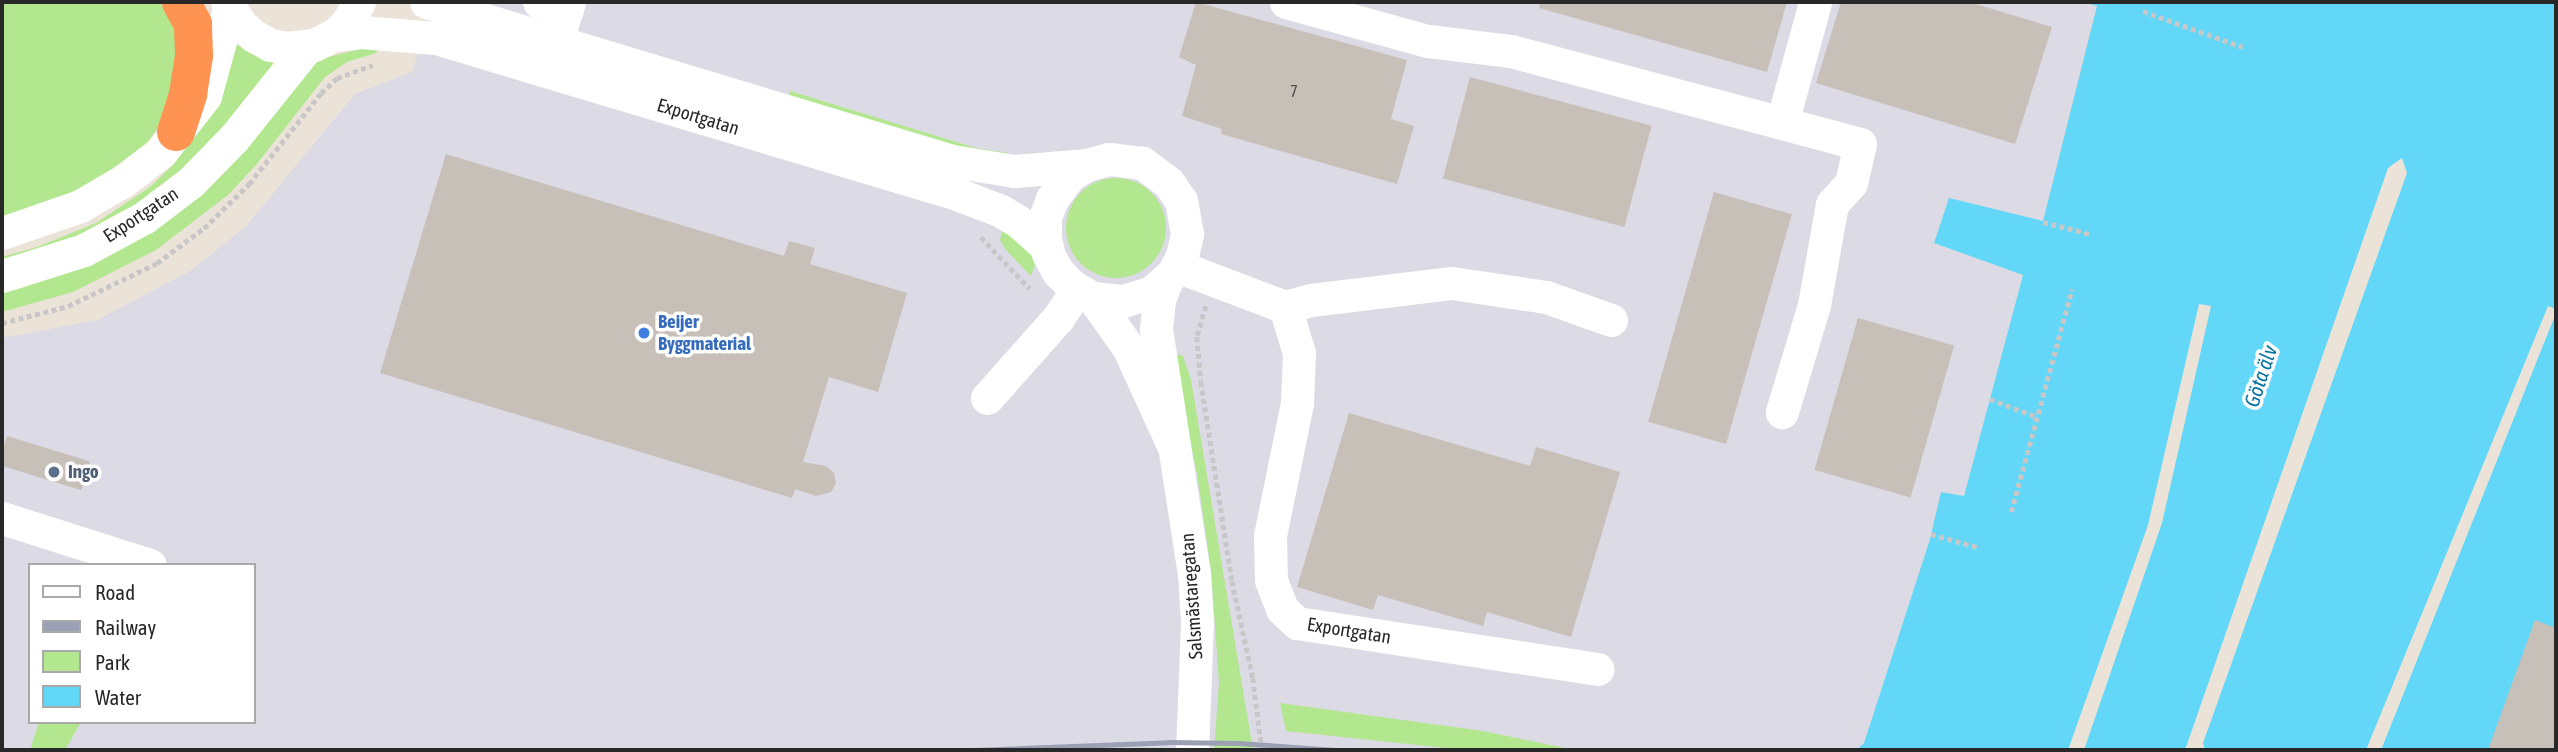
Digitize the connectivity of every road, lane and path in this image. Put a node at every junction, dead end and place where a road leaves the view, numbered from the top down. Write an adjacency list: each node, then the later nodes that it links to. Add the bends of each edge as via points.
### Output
1 (181, 2): 13 (highway, via 193,24 194,55)
2 (359, 2): 9 (street, Exportgatan, via 347,23)
3 (426, 2): 10 (street, Exportgatan)
4 (1286, 2): 12 (street, via 1428,41 1511,51)
5 (1815, 2): 12 (street)
6 (558, 4): 10 (street)
7 (228, 5): 9 (street, Exportgatan, via 246,31 262,41 279,47); 13 (street, Exportgatan, via 205,96)
8 (2143, 11): 11 (path)
9 (320, 41): 19 (street, Exportgatan, via 360,32 449,42 957,194 1001,211); 21 (street, Exportgatan, via 191,182 154,210 84,250)
10 (556, 43): 14 (street, Exportgatan, via 962,163 1014,171)
11 (2243, 47)
12 (1782, 124): 30 (street, via 1860,144 1851,183 1832,204 1814,305)
13 (176, 132): 17 (street, Exportgatan, via 161,152 80,206)
14 (1087, 165): 19 (street, Exportgatan, via 1070,175 1052,199 1045,217); 20 (street, Exportgatan, via 1131,160 1170,183 1187,223 1186,246)
15 (2043, 222): 18 (path)
16 (972, 228): 26 (path)
17 (2, 233)
18 (2090, 234)
19 (1047, 247): 23 (street, Exportgatan, via 1058,272)
20 (1172, 273): 23 (street, via 1152,292 1133,299 1113,301); 24 (street); 27 (street, Salsmästaregatan, via 1156,314)
21 (2, 276)
22 (2072, 289): 31 (path)
23 (1085, 294): 26 (street); 32 (street, Salsmästaregatan, via 1128,347)
24 (1298, 304): 25 (street, via 1452,284 1546,297); 38 (street, Exportgatan, via 1297,403 1270,536 1271,580 1282,609 1297,623)
25 (1611, 320)
26 (1054, 323): 28 (street)
27 (1157, 341): 32 (street, Salsmästaregatan); 39 (path, via 1197,337 1215,475)
28 (987, 398)
29 (1990, 399): 31 (path)
30 (1782, 412)
31 (2037, 417): 33 (path)
32 (1172, 443): 40 (street, Salsmästaregatan, via 1187,525 1197,622)
33 (2011, 512)
34 (2, 518): 37 (street)
35 (1931, 534): 36 (path)
36 (1980, 548)
37 (144, 563)
38 (1597, 669)
39 (1261, 742): 41 (path); 42 (path)
40 (1192, 750)
41 (1262, 750)
42 (1268, 750)

